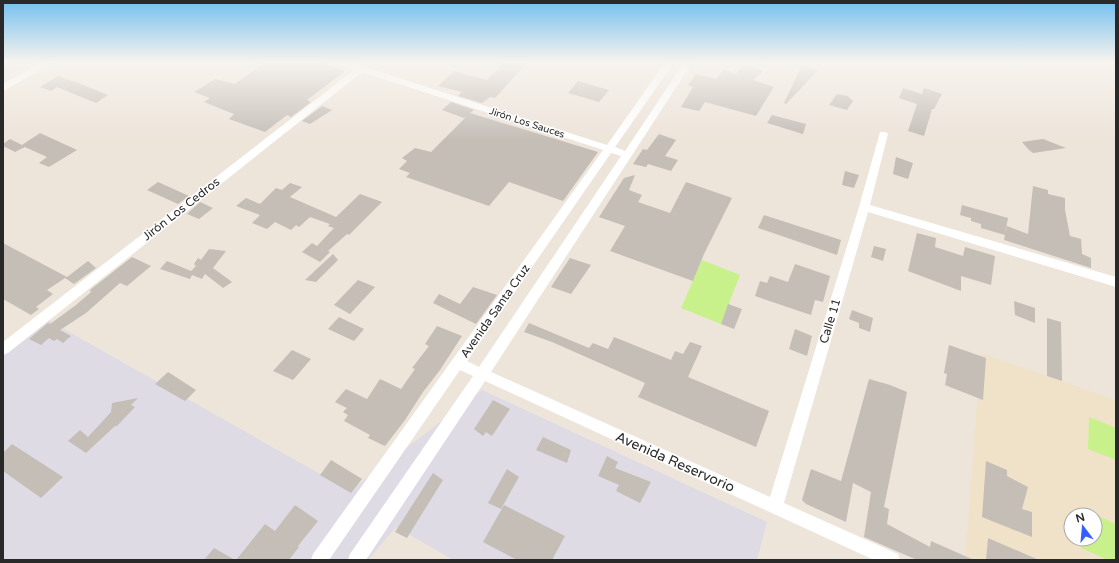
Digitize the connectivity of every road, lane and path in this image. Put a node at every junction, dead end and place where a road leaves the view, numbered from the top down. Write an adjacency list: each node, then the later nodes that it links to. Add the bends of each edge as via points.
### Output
1 (337, 87): 10 (street, Jirón Los Cedros)
2 (417, 87): 6 (street, Jirón Los Sauces)
3 (652, 87): 6 (street, Avenida Santa Cruz)
4 (670, 87): 7 (street, Avenida Santa Cruz)
5 (883, 134): 8 (street, Calle 11)
6 (609, 149): 7 (street, Jirón Los Sauces); 11 (street, Avenida Santa Cruz)
7 (628, 154): 12 (street, Avenida Santa Cruz)
8 (864, 207): 9 (street); 13 (street, Calle 11)
9 (1116, 282)
10 (3, 349)
11 (458, 363): 12 (street, Avenida Reservorio); 14 (street, Avenida Santa Cruz)
12 (482, 374): 13 (street, Avenida Reservorio); 15 (street, Avenida Santa Cruz)
13 (775, 507): 16 (street, Avenida Reservorio)
14 (319, 560)
15 (356, 560)
16 (892, 560)

